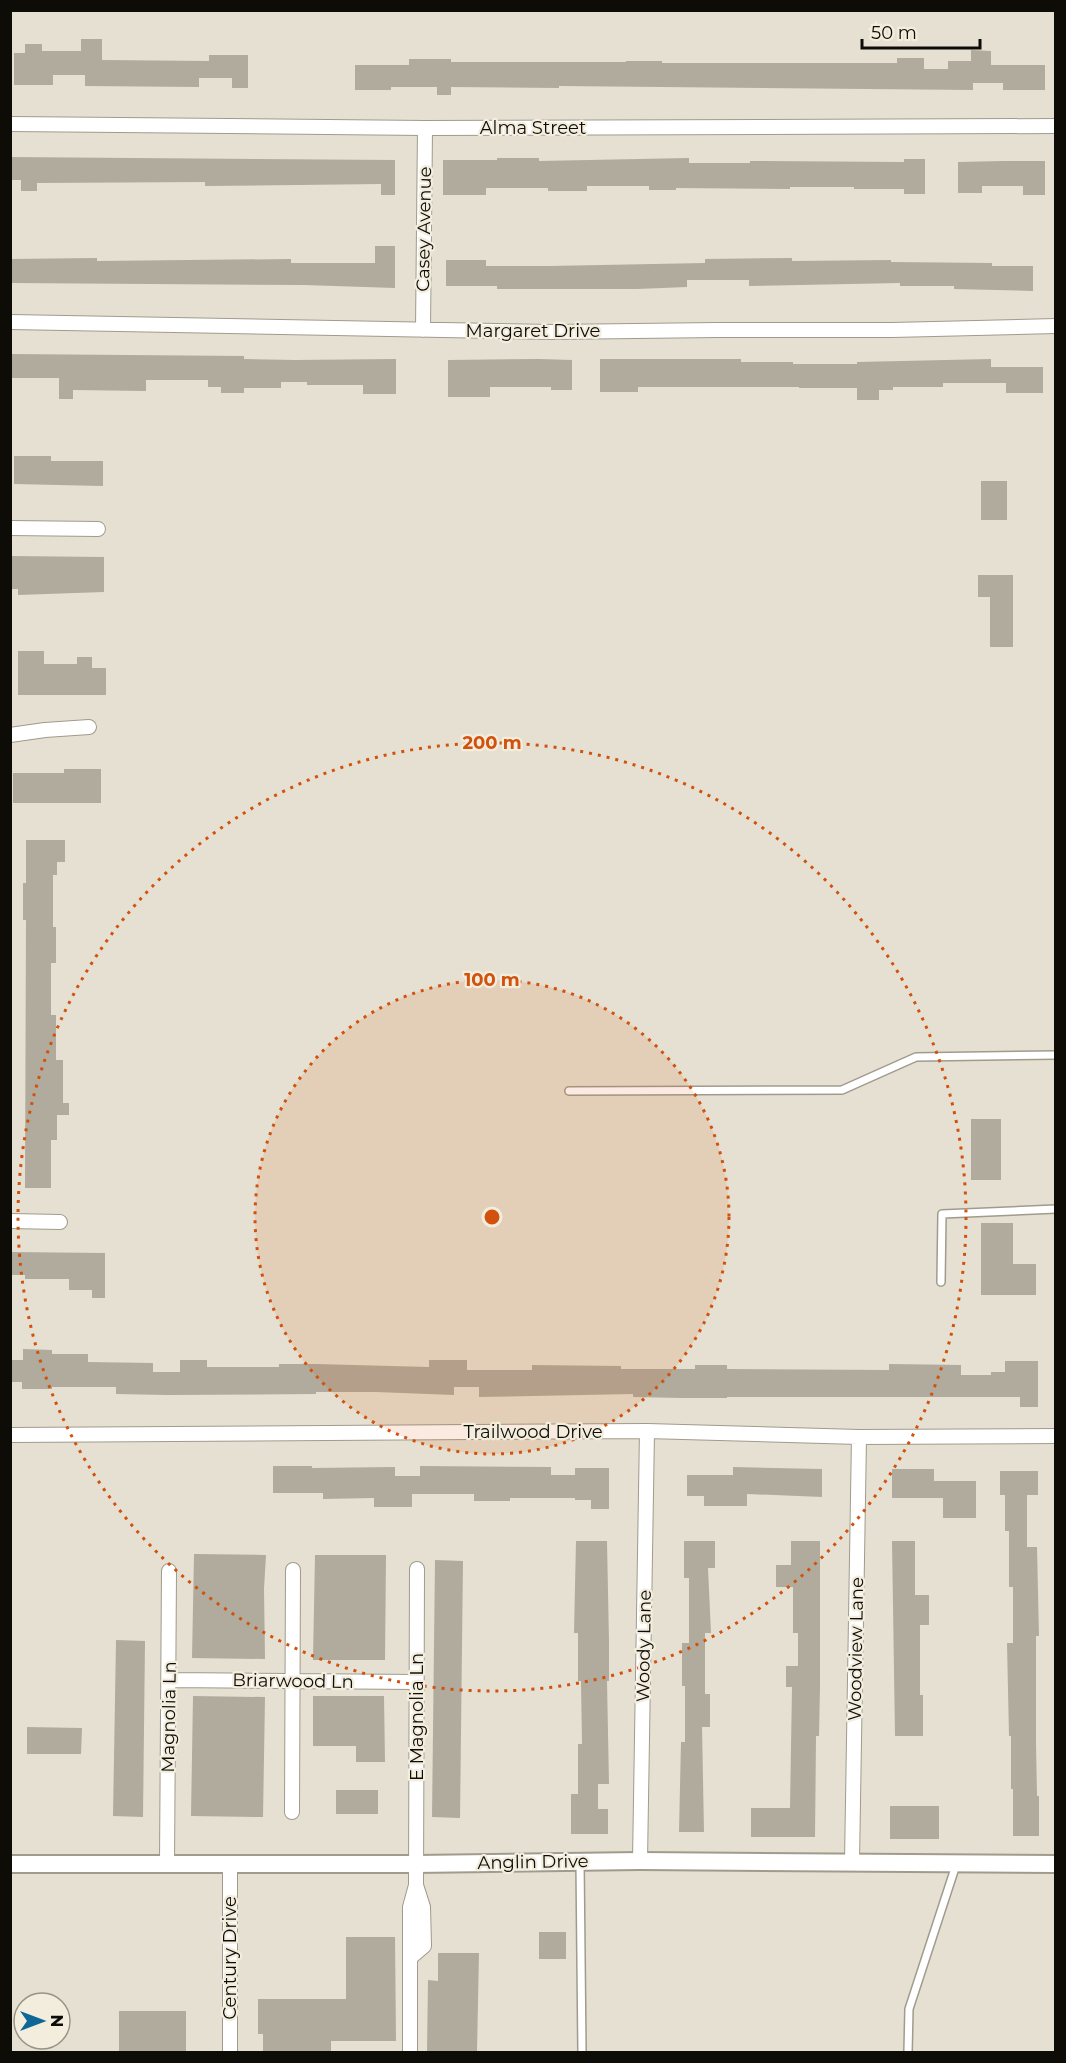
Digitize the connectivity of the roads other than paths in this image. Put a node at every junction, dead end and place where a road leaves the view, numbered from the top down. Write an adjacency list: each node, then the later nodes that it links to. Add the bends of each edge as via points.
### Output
1 (10, 124): 3 (street, Alma Street)
2 (1056, 126): 3 (street, Alma Street)
3 (425, 128): 6 (street, Casey Avenue)
4 (10, 322): 6 (street, Margaret Drive)
5 (1056, 326): 6 (street, Margaret Drive)
6 (423, 330)
7 (10, 528): 8 (street)
8 (98, 529)
9 (89, 727): 10 (street)
10 (10, 735)
11 (1056, 1055): 12 (lane, via 916,1057 842,1090)
12 (568, 1091)
13 (1056, 1209): 16 (lane, via 942,1214)
14 (10, 1221): 15 (street)
15 (60, 1222)
16 (941, 1282)
17 (647, 1431): 18 (street, Trailwood Drive); 20 (street, Trailwood Drive); 28 (street, Woody Lane)
18 (10, 1435)
19 (1056, 1436): 20 (street, Trailwood Drive)
20 (860, 1437): 30 (street, Woodview Lane)
21 (417, 1569): 26 (street, E Magnolia Ln)
22 (293, 1570): 25 (street)
23 (169, 1571): 24 (street, Magnolia Ln)
24 (170, 1680): 25 (street, Briarwood Ln); 33 (street, Magnolia Ln)
25 (293, 1681): 26 (street, Briarwood Ln); 27 (street)
26 (417, 1682): 35 (street, E Magnolia Ln)
27 (292, 1812)
28 (640, 1861): 29 (street, Anglin Drive); 30 (street, Anglin Drive)
29 (580, 1862): 35 (street, Anglin Drive); 39 (lane)
30 (852, 1862): 31 (street, Anglin Drive)
31 (957, 1863): 36 (street, Anglin Drive); 40 (lane, via 909,2009)
32 (10, 1864): 33 (street, Anglin Drive)
33 (167, 1864): 34 (street, Anglin Drive)
34 (230, 1864): 35 (street, Anglin Drive); 37 (street, Century Drive)
35 (416, 1864): 38 (street, E Magnolia Ln, via 410,1907)
36 (1056, 1864)
37 (230, 2052)
38 (410, 2052)
39 (582, 2052)
40 (908, 2052)

